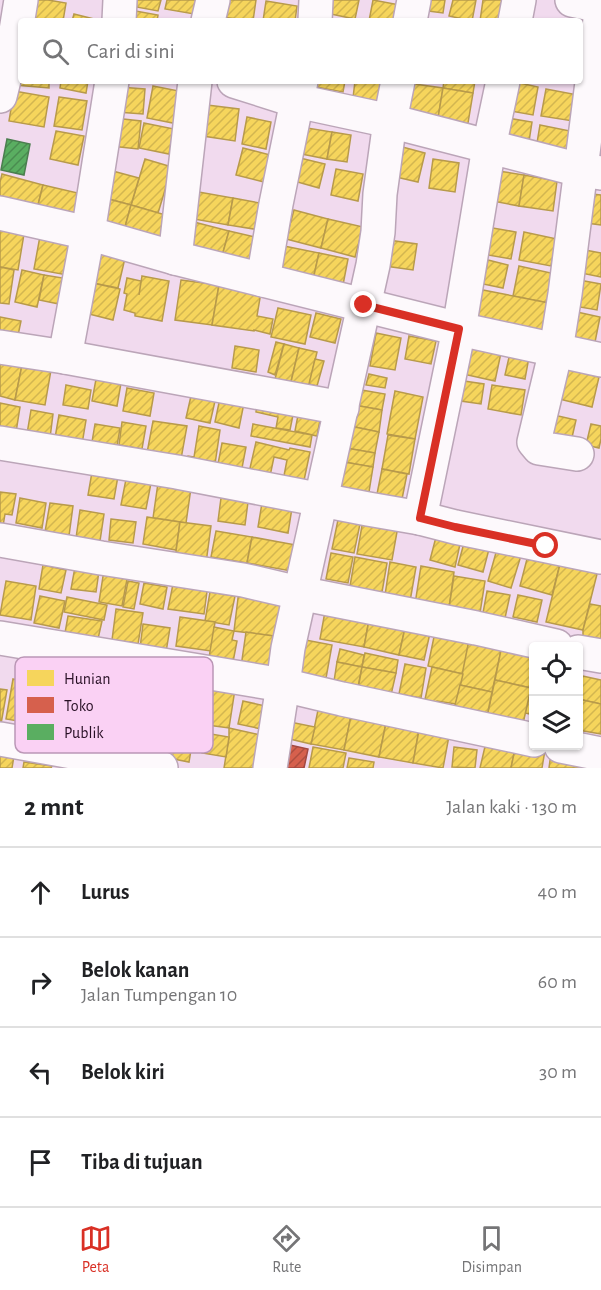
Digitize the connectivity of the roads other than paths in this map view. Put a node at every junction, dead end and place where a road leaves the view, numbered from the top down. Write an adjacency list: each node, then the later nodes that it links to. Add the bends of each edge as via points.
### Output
1 (120, 0): 9 (street)
2 (213, 0): 10 (street)
3 (316, 0): 11 (street)
4 (414, 0): 12 (street)
5 (519, 0): 13 (street)
6 (572, 0): 7 (street)
7 (601, 6)
8 (601, 12): 24 (street, via 591,100)
9 (119, 18)
10 (209, 18)
11 (315, 18)
12 (411, 18)
13 (516, 18)
14 (18, 28): 21 (street)
15 (112, 84): 26 (street)
16 (195, 84): 27 (street)
17 (254, 84): 20 (street)
18 (397, 84): 22 (street)
19 (501, 84): 23 (street)
20 (299, 91): 22 (street); 28 (street)
21 (0, 96)
22 (390, 122): 23 (street); 29 (street, via 374,265)
23 (489, 147): 24 (street); 30 (street)
24 (591, 172): 32 (street)
25 (0, 213): 26 (street)
26 (87, 233): 27 (street); 33 (street)
27 (175, 258): 28 (street)
28 (263, 280): 29 (street)
29 (364, 305): 30 (street); 35 (street)
30 (459, 329): 32 (street); 39 (street)
31 (0, 347): 33 (street)
32 (556, 350): 34 (street); 37 (street, via 534,442 539,448)
33 (65, 357): 35 (street)
34 (601, 360)
35 (342, 408): 38 (street)
36 (0, 443): 38 (street)
37 (578, 454)
38 (321, 500): 39 (street); 42 (street)
39 (420, 518): 41 (street)
40 (0, 540): 42 (street)
41 (601, 556)
42 (300, 593): 44 (street); 49 (street)
43 (0, 638): 47 (street)
44 (538, 642)
45 (583, 653): 46 (street)
46 (601, 656)
47 (112, 657)
48 (213, 674): 49 (street)
49 (283, 686): 51 (street); 57 (street)
50 (0, 739): 52 (street)
51 (529, 739)
52 (15, 742)
53 (581, 750): 55 (street)
54 (78, 753): 56 (street)
55 (601, 754)
56 (161, 768)
57 (270, 768)

